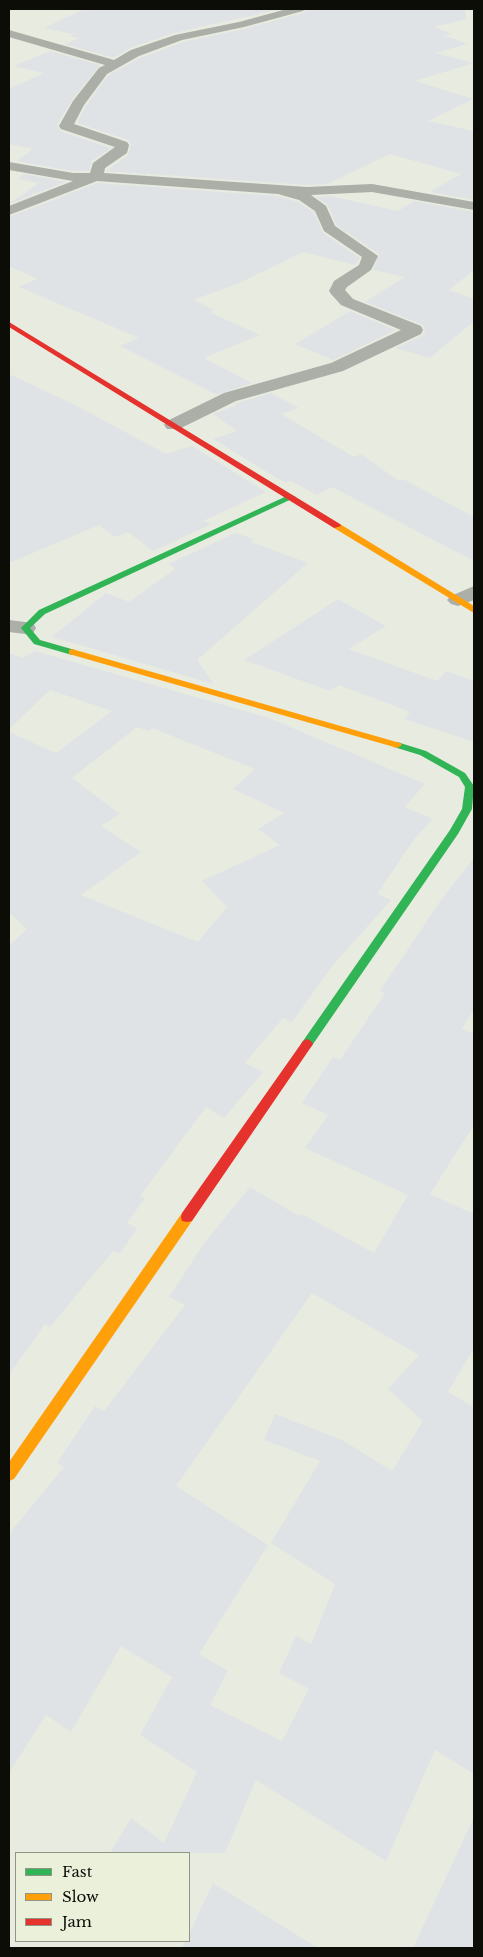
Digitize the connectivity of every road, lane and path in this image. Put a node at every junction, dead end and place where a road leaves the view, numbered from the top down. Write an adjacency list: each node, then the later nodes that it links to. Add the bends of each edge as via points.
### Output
1 (300, 9): 3 (street, via 179,37)
2 (9, 33): 3 (street)
3 (115, 64): 5 (street, via 103,71 66,126 122,145 122,150 98,166)
4 (9, 166): 5 (street, via 72,177)
5 (96, 177): 6 (street); 8 (street)
6 (278, 189): 7 (street, via 372,188); 10 (street, via 304,197 321,209 329,228 370,256 366,267 340,284 337,291 347,302 415,330 337,367 230,397)
7 (474, 206)
8 (9, 211)
9 (9, 324): 10 (street)
10 (173, 425): 11 (street)
11 (292, 497): 12 (street); 13 (street, via 42,612)
12 (469, 601)
13 (17, 627): 14 (street, via 37,642 423,753 462,775 470,786 467,809 454,832)
14 (9, 1474)

